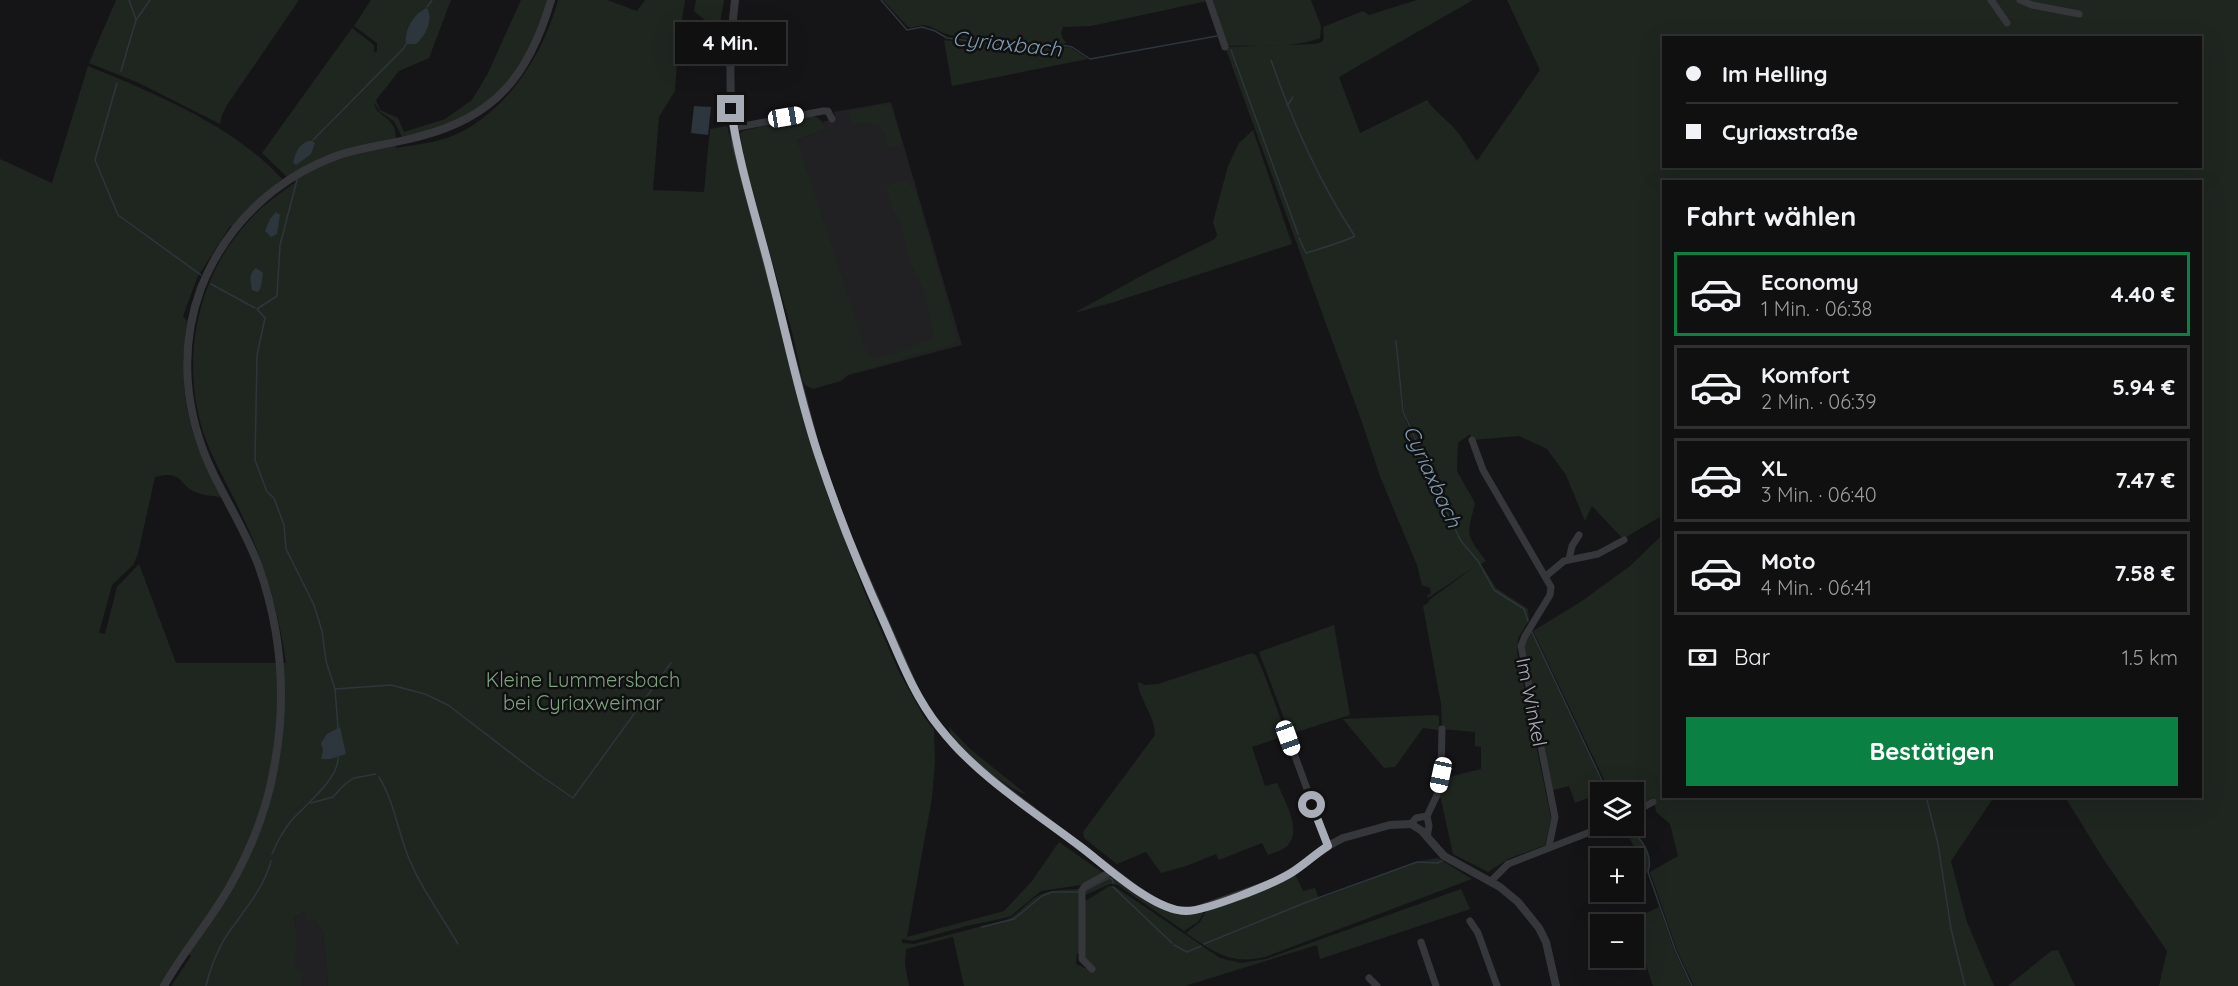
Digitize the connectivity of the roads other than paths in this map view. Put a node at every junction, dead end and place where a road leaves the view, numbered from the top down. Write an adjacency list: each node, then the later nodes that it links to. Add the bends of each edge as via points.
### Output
1 (551, 0): 32 (street, via 527,61 514,81 488,105 453,126 342,154 287,181 259,202 236,227 203,283 189,335 188,394 205,454 247,539 269,599 279,651 280,724 274,771 247,852 220,903)
2 (735, 0): 10 (street, via 729,68)
3 (1209, 0): 8 (street)
4 (1991, 0): 7 (street)
5 (2020, 0): 6 (street)
6 (2079, 14)
7 (2007, 23)
8 (1225, 47)
9 (832, 119): 10 (street, via 828,111 823,111)
10 (734, 128): 26 (street, via 740,165 817,452 856,559 916,692 939,727 969,761)
11 (1472, 440): 15 (street, via 1483,471)
12 (1579, 535): 14 (street)
13 (1624, 540): 14 (street, via 1598,554)
14 (1569, 559): 15 (street)
15 (1545, 576): 25 (street, Im Winkel, via 1552,590 1521,646 1555,817)
16 (1442, 729): 20 (street, via 1441,775)
17 (1288, 738): 24 (street)
18 (1653, 802): 19 (street)
19 (1644, 807)
20 (1427, 816): 21 (street, via 1416,818); 23 (street)
21 (1411, 824): 23 (street); 24 (street, via 1390,825)
22 (1590, 833): 25 (street)
23 (1427, 837): 27 (street, via 1444,856)
24 (1328, 846): 26 (street, via 1272,883 1188,911 1155,902)
25 (1549, 846): 27 (street, via 1508,864)
26 (1112, 871): 30 (street, via 1082,890 1082,959)
27 (1491, 881): 36 (street, via 1513,897 1539,928 1549,951)
28 (1470, 921): 35 (street)
29 (1421, 942): 34 (street)
30 (1092, 969)
31 (1369, 978): 33 (street)
32 (164, 986)
33 (1377, 986)
34 (1436, 986)
35 (1497, 986)
36 (1556, 986)

